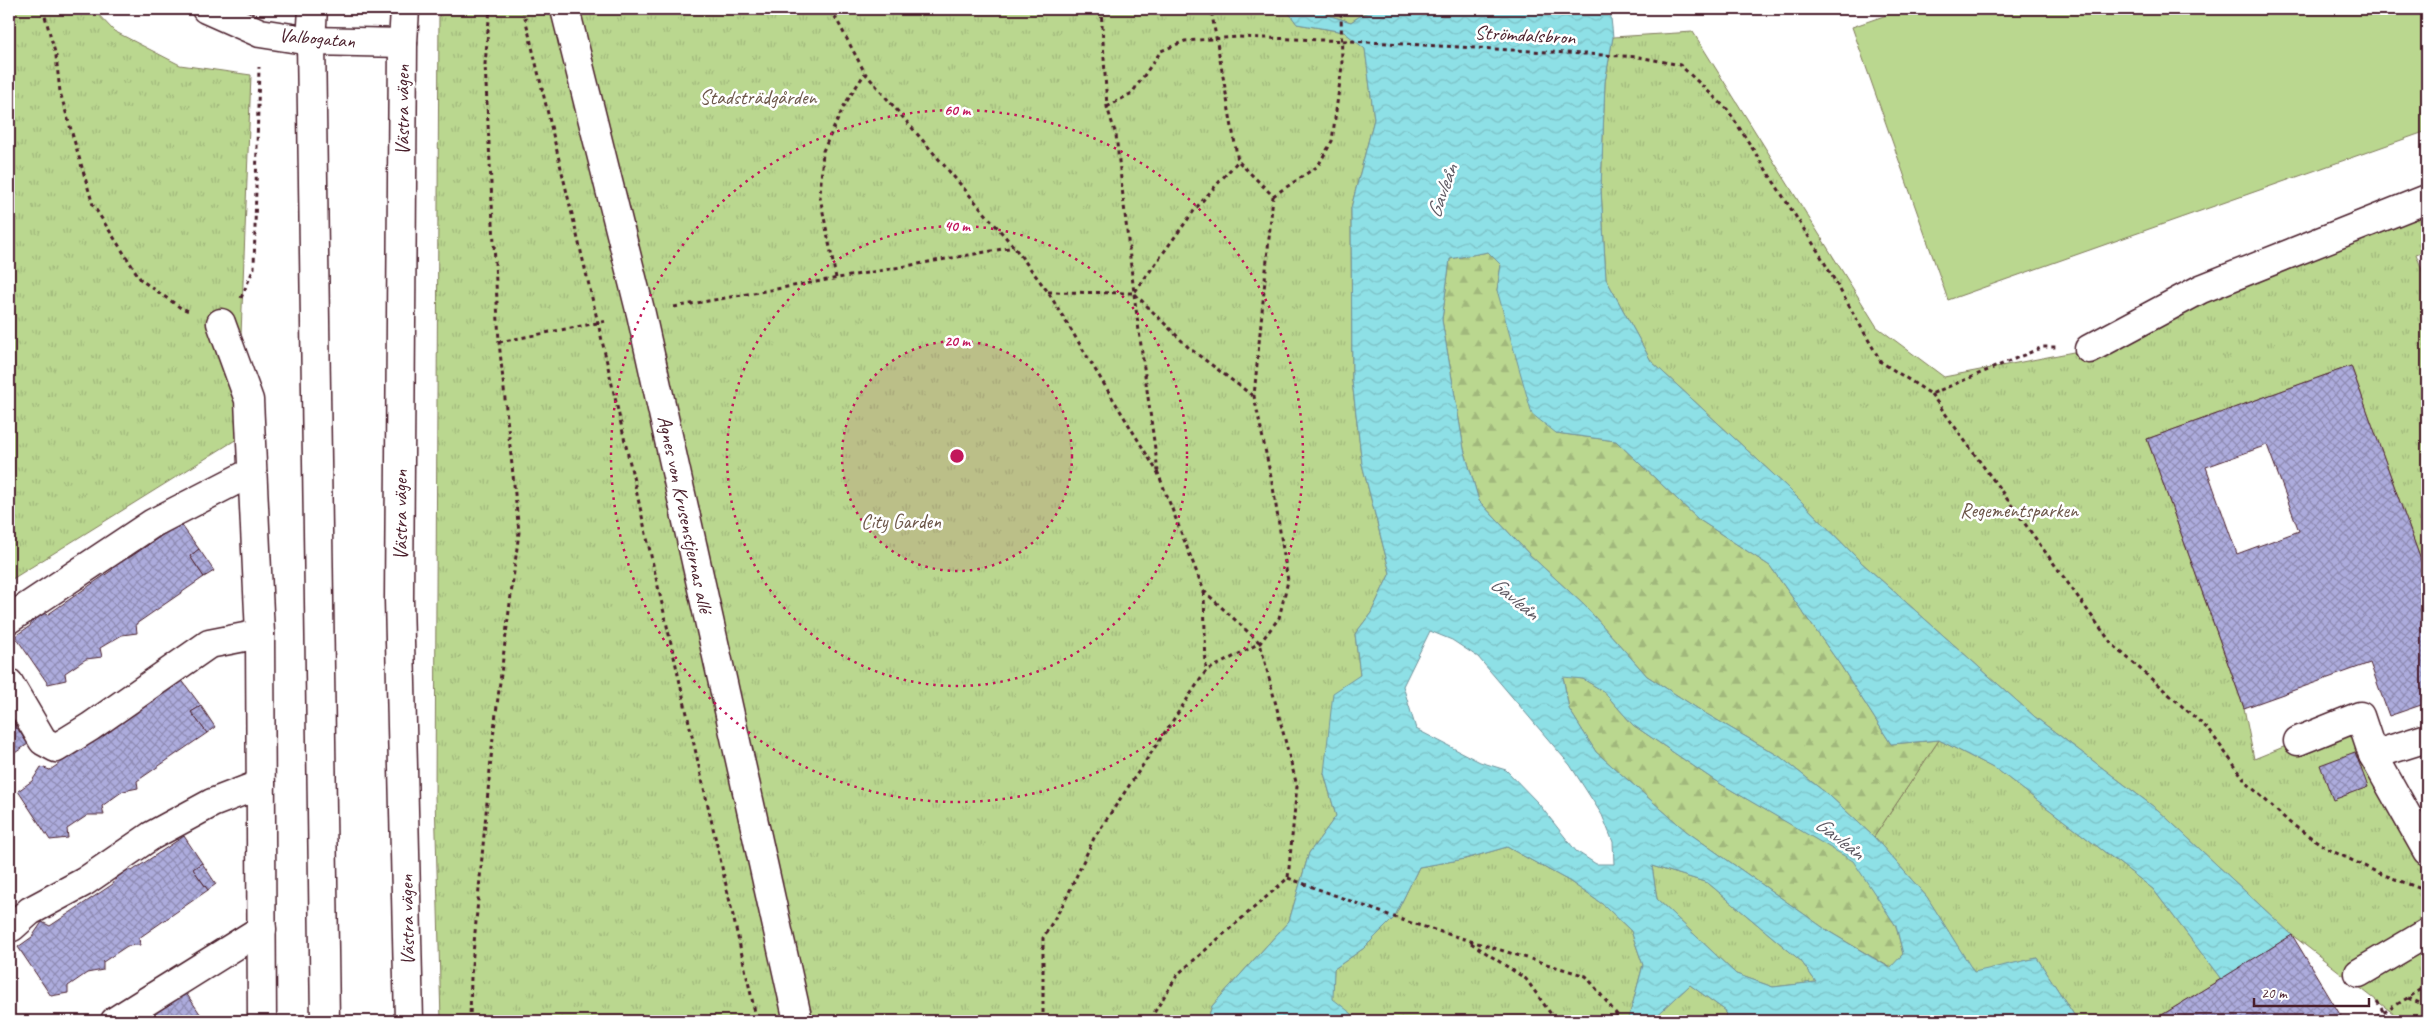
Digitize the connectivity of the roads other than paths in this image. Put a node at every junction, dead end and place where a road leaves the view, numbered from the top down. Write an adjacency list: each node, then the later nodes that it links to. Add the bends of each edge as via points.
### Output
1 (206, 9): 5 (street, Valbogatan, via 260,32)
2 (313, 9): 5 (street)
3 (405, 9): 6 (street, Västra vägen)
4 (565, 9): 27 (street, Agnes von Krusenstjernas allé, via 641,314)
5 (311, 41): 6 (street, Valbogatan); 25 (street)
6 (403, 43): 26 (street, Västra vägen, via 399,599)
7 (2427, 199): 9 (street, via 2200,290)
8 (221, 322): 10 (street, via 249,400)
9 (2089, 349)
10 (252, 472): 11 (street, via 153,523); 12 (street)
11 (9, 619)
12 (260, 634): 13 (street, via 209,644 56,748 43,741); 17 (street)
13 (9, 683)
14 (2427, 738): 16 (street)
15 (2298, 741): 16 (street, via 2360,716)
16 (2373, 755): 18 (street)
17 (261, 784): 19 (street, via 212,803 151,836 84,882 30,911); 20 (street)
18 (2427, 851)
19 (12, 927)
20 (262, 929): 23 (street); 24 (street)
21 (2427, 933): 22 (street)
22 (2360, 973)
23 (115, 1021)
24 (262, 1021)
25 (325, 1021)
26 (409, 1021)
27 (798, 1021)

